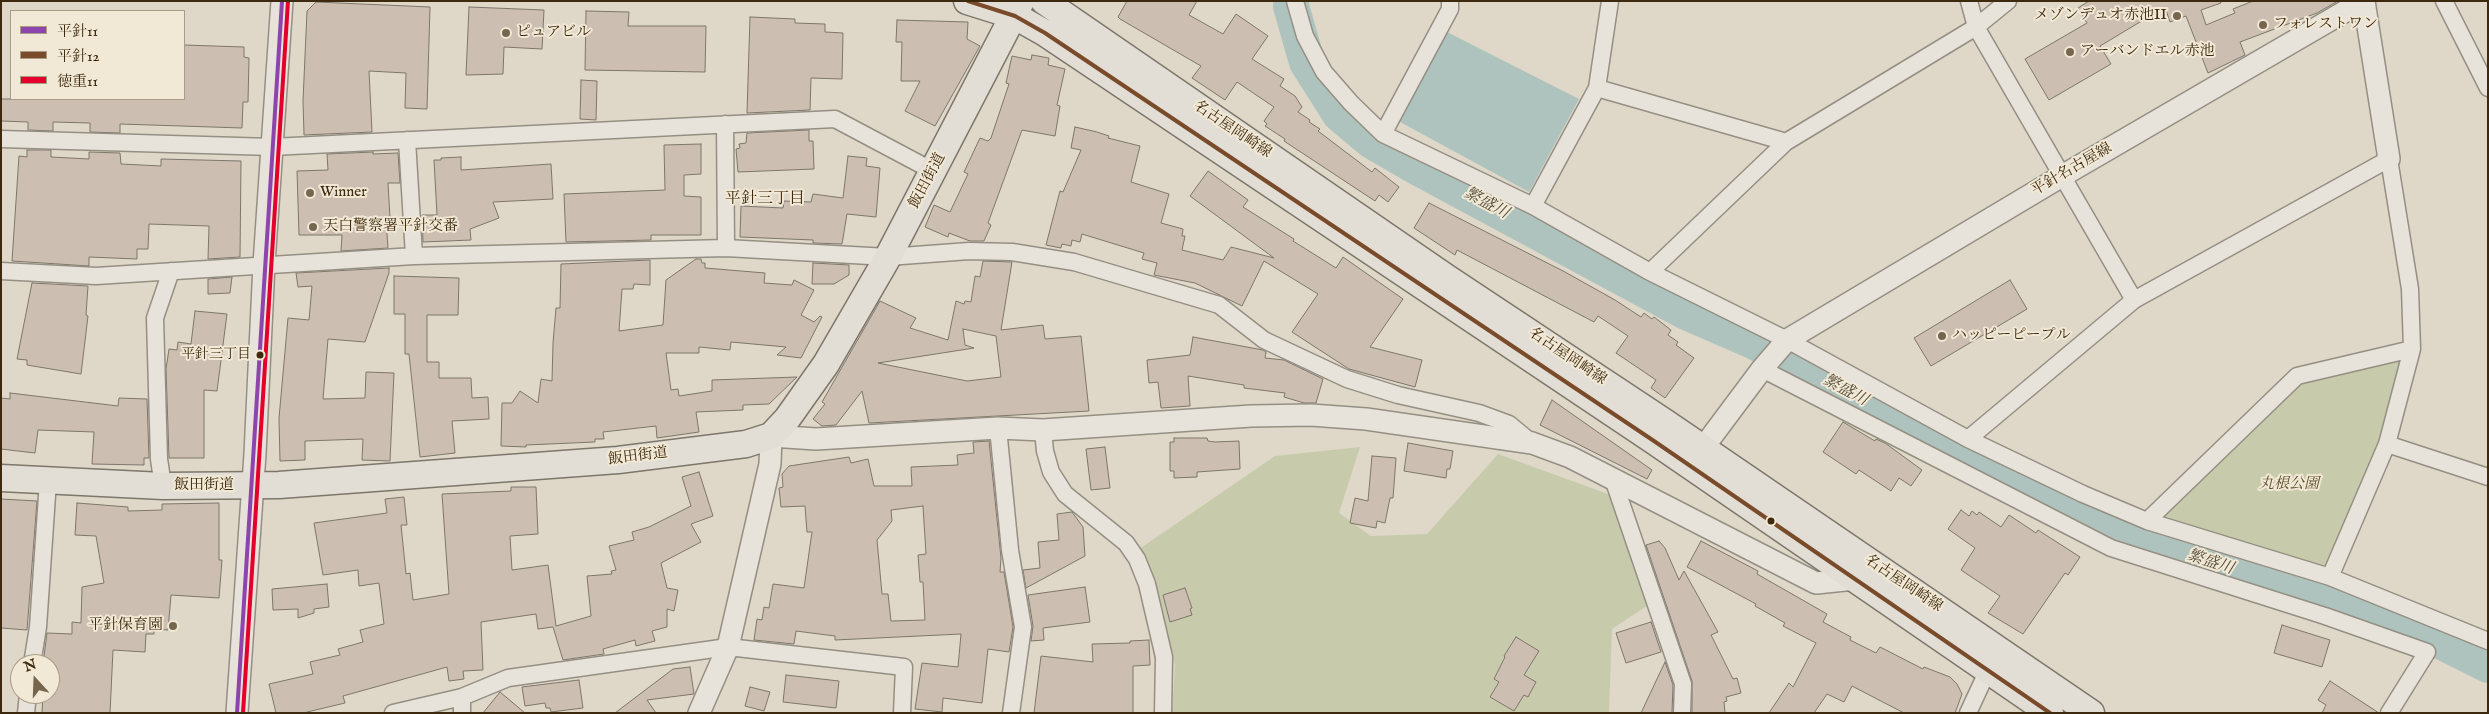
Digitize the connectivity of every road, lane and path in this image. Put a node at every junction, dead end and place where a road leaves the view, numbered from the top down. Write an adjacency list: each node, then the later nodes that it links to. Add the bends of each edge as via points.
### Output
1 (282, 1): 20 (street)
2 (967, 1): 11 (main road, 名古屋岡崎線)
3 (1044, 1): 42 (main road, 名古屋岡崎線, via 1447,278)
4 (1295, 1): 16 (street, via 1305,36 1324,72 1351,104)
5 (1450, 1): 16 (street, via 1450,9)
6 (1610, 1): 14 (street)
7 (1969, 1): 12 (street)
8 (2008, 1): 12 (street)
9 (2364, 1): 21 (street); 23 (street, 平針名古屋線)
10 (2444, 1): 13 (street)
11 (1018, 9): 22 (main road, 飯田街道); 42 (main road, 名古屋岡崎線, via 1062,44)
12 (1976, 26): 19 (street); 23 (street)
13 (2487, 84)
14 (1597, 88): 19 (street); 24 (street)
15 (726, 124): 18 (street); 22 (street, via 834,119); 25 (street)
16 (1383, 134): 24 (street)
17 (1, 138): 20 (street)
18 (407, 140): 20 (street); 26 (street)
19 (1786, 142): 31 (street)
20 (272, 147): 28 (street)
21 (2389, 159): 32 (street); 34 (street, via 2410,289)
22 (933, 170): 27 (main road, 飯田街道)
23 (2062, 176): 32 (street); 33 (street, 平針名古屋線)
24 (1534, 206): 31 (street)
25 (726, 248): 26 (street); 27 (street)
26 (414, 256): 28 (street)
27 (888, 258): 38 (main road, 飯田街道, via 826,364); 40 (street, via 969,251 1004,252 1074,262 1219,305 1264,340 1347,379 1398,395 1479,413 1509,424)
28 (264, 264): 30 (street); 48 (street)
29 (1, 271): 30 (street, via 96,276)
30 (171, 271): 47 (street, via 155,318 159,458)
31 (1650, 272): 33 (street)
32 (2134, 300): 39 (street)
33 (1785, 341): 35 (street); 39 (street)
34 (2412, 349): 41 (street); 49 (street, via 2297,376)
35 (1762, 369): 42 (street); 67 (street, via 2111,548 2427,652)
36 (998, 428): 37 (street); 38 (street, via 816,439); 61 (street, via 1010,550 1023,627)
37 (1043, 430): 40 (street, via 1197,418 1311,415 1366,419); 62 (street, via 1051,472 1065,494 1126,544 1137,559 1164,657)
38 (771, 436): 48 (main road, 飯田街道, via 746,444 618,460); 53 (street, via 770,464)
39 (1968, 439): 49 (street)
40 (1532, 443): 45 (street, via 1570,457)
41 (2386, 444): 43 (street); 50 (street)
42 (1696, 457): 51 (main road, 名古屋岡崎線); 66 (main road, 名古屋岡崎線)
43 (2488, 477)
44 (1, 478): 46 (main road, 飯田街道)
45 (1613, 479): 51 (street, via 1816,583); 63 (street, via 1683,684)
46 (48, 481): 47 (main road, 飯田街道); 54 (street)
47 (163, 486): 48 (main road, 飯田街道)
48 (252, 486): 57 (street)
49 (2147, 521): 50 (street)
50 (2330, 576): 52 (street)
51 (1855, 579): 55 (main road, 名古屋岡崎線)
52 (2488, 641)
53 (728, 647): 56 (street, via 508,678); 59 (street); 60 (street, via 904,667)
54 (34, 654)
55 (1988, 670): 64 (street); 65 (main road, 名古屋岡崎線)
56 (462, 705): 58 (street)
57 (237, 713)
58 (392, 713)
59 (699, 713)
60 (902, 713)
61 (1011, 713)
62 (1163, 713)
63 (1682, 713)
64 (1968, 713)
65 (2050, 713)
66 (2091, 713)
67 (2389, 713)

